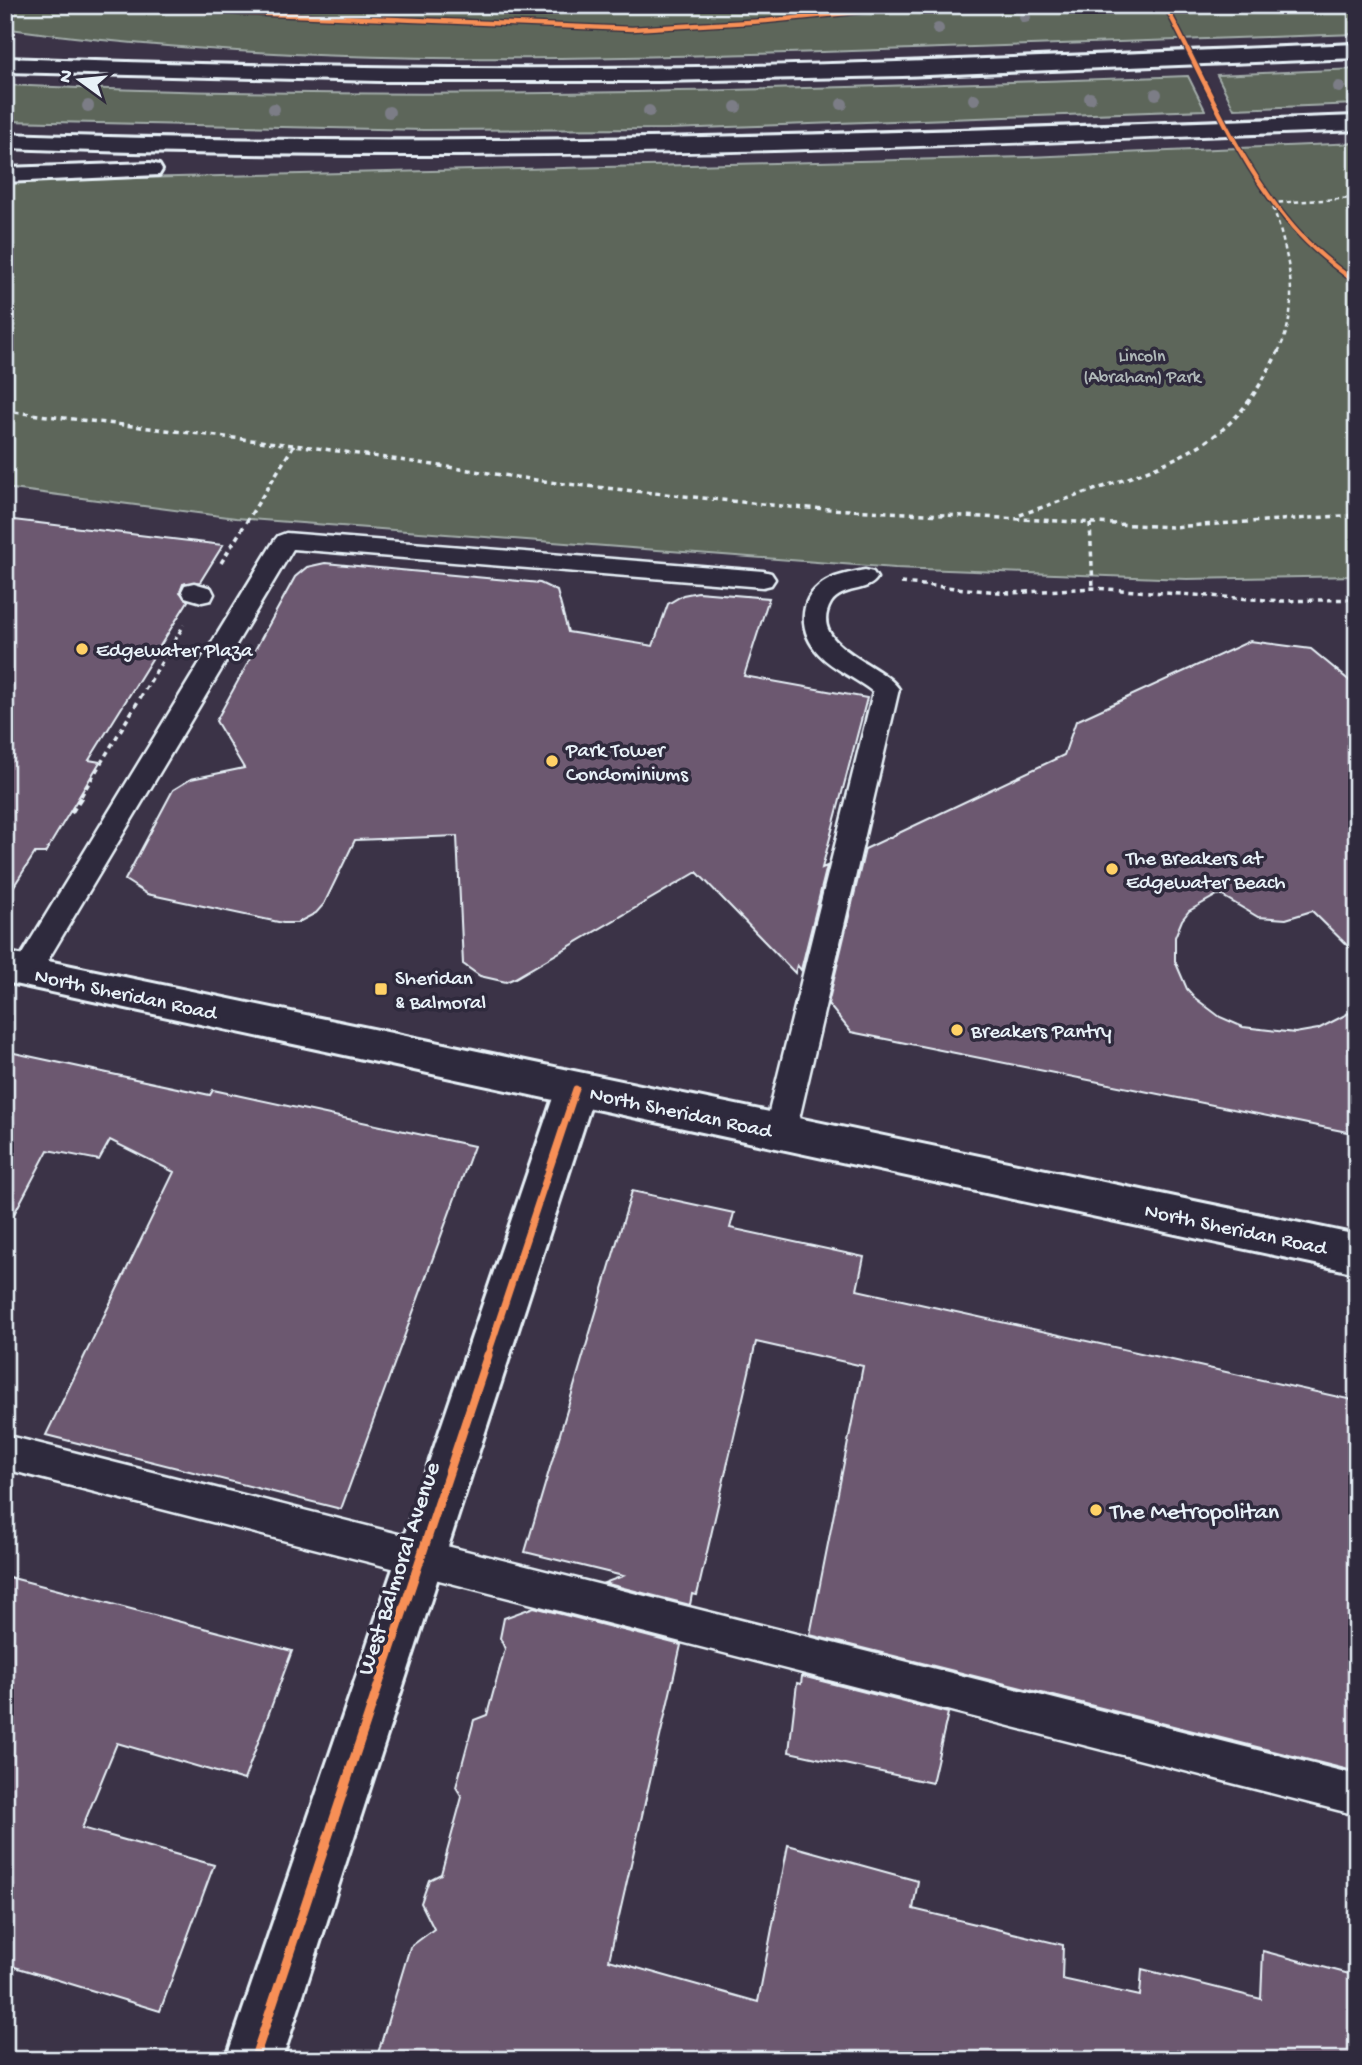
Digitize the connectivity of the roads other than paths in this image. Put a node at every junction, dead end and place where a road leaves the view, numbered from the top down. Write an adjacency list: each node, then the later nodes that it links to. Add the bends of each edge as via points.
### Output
1 (45, 44): 4 (main road)
2 (1357, 51): 4 (main road, via 755,73)
3 (5, 65): 4 (main road)
4 (198, 73)
5 (1357, 123): 7 (main road, via 614,147)
6 (5, 141): 7 (main road)
7 (248, 149): 8 (main road, via 150,170)
8 (5, 175)
9 (763, 579): 11 (lane, via 286,541)
10 (865, 579): 13 (lane, via 825,592 814,624 831,651 886,689)
11 (16, 970): 12 (main road, North Sheridan Road)
12 (576, 1088): 13 (main road, North Sheridan Road); 16 (main road, West Balmoral Avenue)
13 (780, 1132): 14 (main road, North Sheridan Road)
14 (1357, 1254)
15 (5, 1452): 16 (lane)
16 (420, 1558): 17 (lane); 18 (main road, West Balmoral Avenue)
17 (1357, 1795)
18 (254, 2060)

